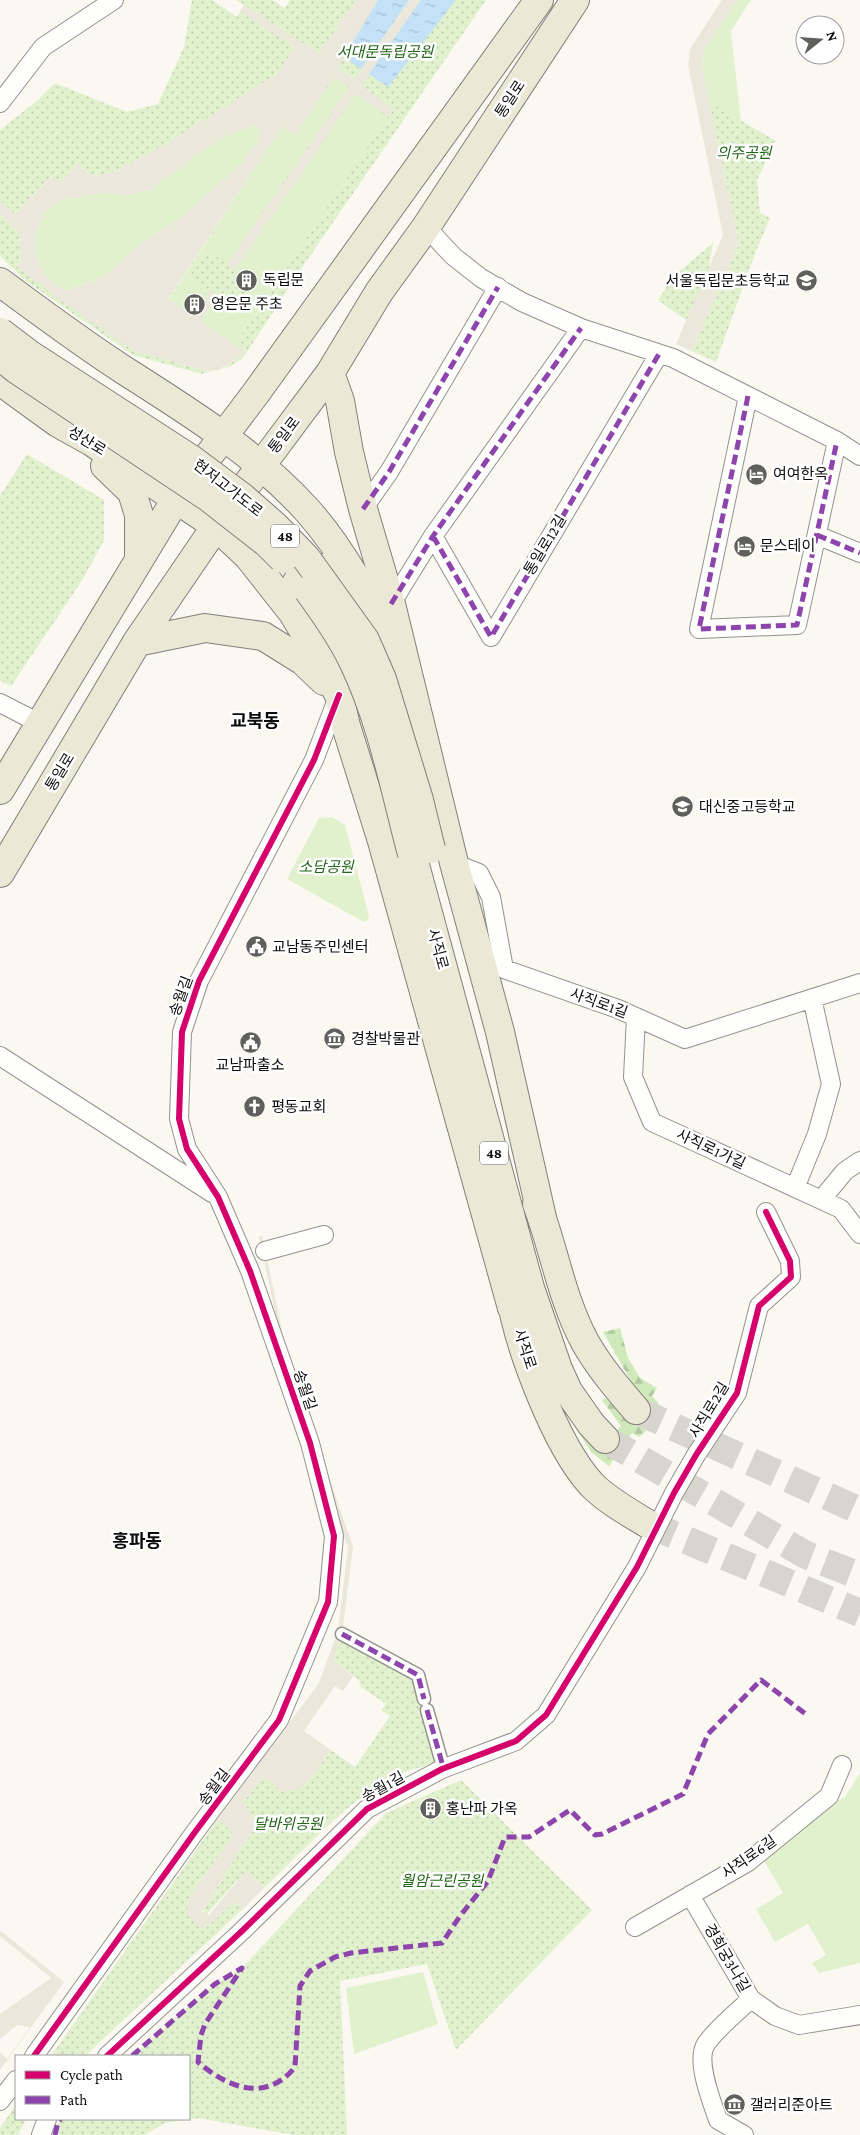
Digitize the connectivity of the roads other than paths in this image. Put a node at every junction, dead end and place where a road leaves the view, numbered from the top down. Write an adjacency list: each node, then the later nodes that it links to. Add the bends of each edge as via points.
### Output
1 (114, 0): 4 (street, via 43,46)
2 (539, 0): 15 (main road)
3 (575, 0): 5 (main road, 통일로)
4 (0, 103)
5 (426, 227): 7 (street, via 453,256); 13 (main road, 통일로, via 379,292)
6 (0, 282): 12 (main road)
7 (498, 287): 8 (street, via 522,302); 24 (street, via 389,472)
8 (581, 328): 10 (street); 27 (street)
9 (0, 332): 42 (main road, 현저고가도로 / 48, bridge, via 191,459 242,497 306,558 365,640 382,679 419,800)
10 (659, 354): 16 (street); 27 (street, 통일로12길, via 491,637)
11 (0, 356): 42 (main road, 현저고가도로 / 48, bridge, via 208,497 267,543 295,570 352,660 366,691)
12 (129, 373): 17 (main road); 18 (main road, via 129,383 114,405 86,423)
13 (330, 373): 22 (main road, 통일로); 24 (main road, via 340,400)
14 (0, 381): 18 (main road, 성산로)
15 (256, 393): 17 (main road, via 235,413); 19 (main road)
16 (748, 396): 20 (street); 26 (street, via 699,629 797,625)
17 (190, 411): 19 (main road)
18 (58, 423): 23 (main road, 성산로); 29 (main road, via 132,492 139,515)
19 (225, 435): 22 (main road); 23 (main road)
20 (837, 441): 21 (street); 26 (street)
21 (860, 456)
22 (261, 466): 25 (main road, 통일로); 30 (main road, via 307,510 346,562)
23 (176, 499): 25 (main road, 성산로); 29 (main road)
24 (363, 508): 31 (main road)
25 (216, 526): 32 (main road, 성산로, via 248,556); 33 (main road, 통일로)
26 (817, 535): 28 (street)
27 (433, 536): 31 (street)
28 (860, 553)
29 (139, 558): 38 (main road)
30 (359, 586): 32 (main road, via 341,572 323,568 303,570 288,598); 35 (main road, via 380,626)
31 (391, 604): 35 (main road)
32 (293, 613): 34 (main road, 성산로)
33 (137, 642): 34 (main road, via 205,628 262,636 303,661); 44 (main road, 통일로)
34 (339, 695): 39 (main road, 성산로); 40 (street, 송월길)
35 (407, 695): 39 (street, via 394,692 373,699); 43 (main road)
36 (0, 703): 38 (street)
37 (428, 717): 43 (street, via 431,719)
38 (39, 723): 41 (main road)
39 (346, 726): 40 (street); 60 (main road, 성산로, via 382,840)
40 (314, 760): 53 (street, 송월길, via 199,981 182,1032 180,1119 187,1149)
41 (0, 790)
42 (422, 852): 49 (main road, 사직로 / 48); 50 (main road, 사직로 / 48)
43 (459, 866): 47 (street, 사직로1길, via 480,873 491,897 504,969); 56 (main road)
44 (0, 873)
45 (860, 983): 46 (street, 사직로1길)
46 (812, 998): 47 (street, 사직로1길, via 685,1039); 52 (street, via 831,1084 817,1134)
47 (636, 1017): 52 (street, 사직로1가길, via 633,1077 652,1122)
48 (0, 1056): 53 (street)
49 (498, 1103): 50 (main road, 사직로 / 48, via 528,1236 556,1331 610,1434 591,1424 568,1391 558,1369 530,1288); 56 (main road, 사직로 / 48)
50 (488, 1131): 60 (main road, 사직로)
51 (860, 1161): 54 (street, via 845,1171)
52 (795, 1188): 54 (street, 사직로1가길)
53 (218, 1197): 71 (street, 송월길, via 250,1271 310,1443 334,1536 328,1602 279,1720)
54 (821, 1200): 57 (street, 사직로1가길, via 841,1209)
55 (766, 1212): 63 (street, 사직로2길, via 790,1261 791,1277 759,1306 737,1393 674,1493)
56 (543, 1222): 61 (main road, 사직로 / 48, via 585,1342 608,1377)
57 (860, 1234)
58 (324, 1235): 59 (street)
59 (265, 1251)
60 (512, 1308): 62 (main road, 사직로, via 540,1394 571,1458 593,1486)
61 (636, 1410)
62 (648, 1524)
63 (637, 1567): 72 (street, 송월1길, via 546,1715 516,1742 442,1770 367,1809)
64 (342, 1634): 65 (street, via 418,1675)
65 (442, 1763)
66 (842, 1765): 67 (street, 사직로6길, via 828,1796 748,1862)
67 (690, 1895): 68 (street, 사직로6길); 69 (street, 경희궁3나길)
68 (635, 1927)
69 (751, 1999): 70 (street, 경희궁3나길, via 775,2016 800,2025); 77 (street, via 706,2044 702,2058 718,2120)
70 (860, 2015)
71 (35, 2055)
72 (108, 2055)
73 (15, 2081): 74 (street)
74 (0, 2101)
75 (47, 2120): 76 (street)
76 (41, 2135)
77 (744, 2135)

